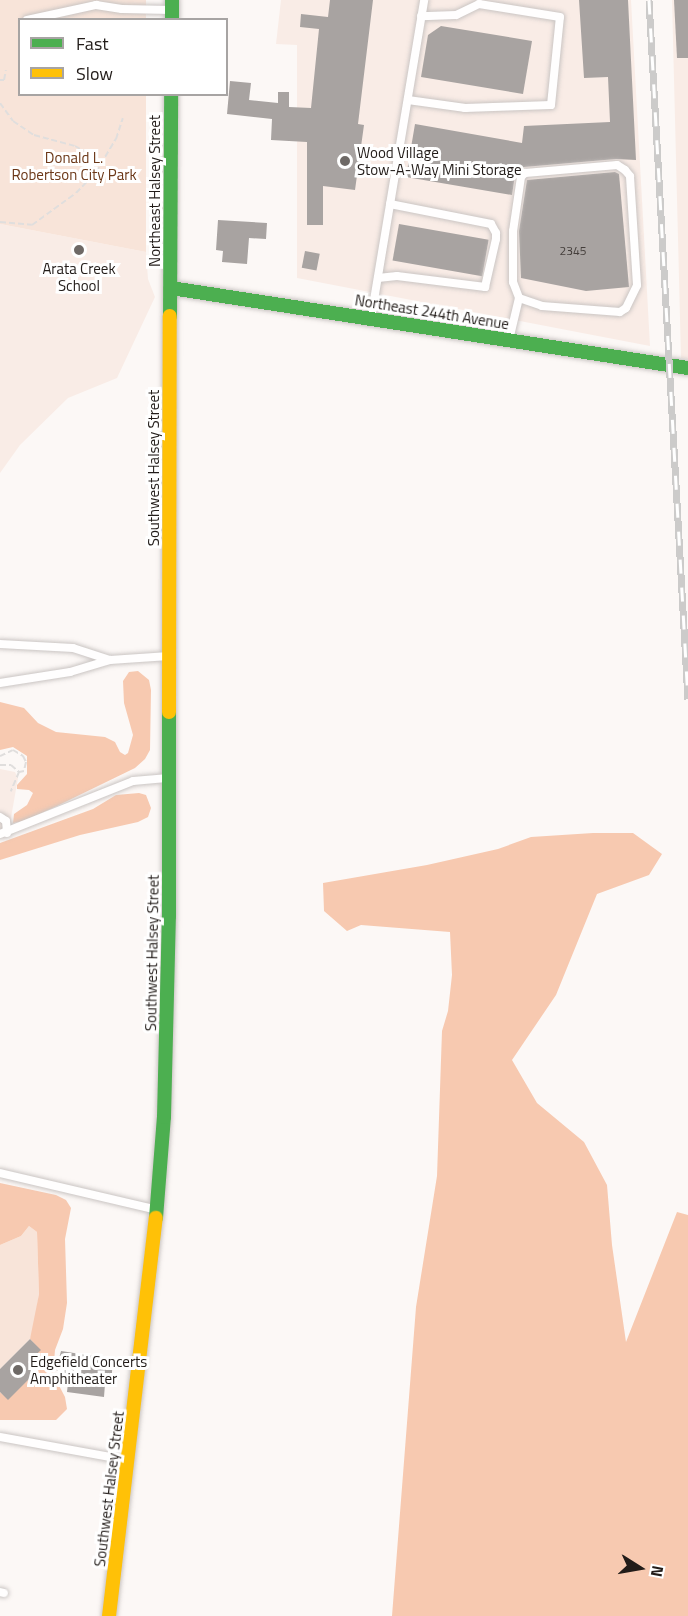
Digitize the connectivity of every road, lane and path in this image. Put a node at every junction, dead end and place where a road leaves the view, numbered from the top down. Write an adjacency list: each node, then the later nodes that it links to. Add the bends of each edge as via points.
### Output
1 (424, 0): 4 (lane)
2 (96, 2): 3 (lane, via 122,9); 5 (lane)
3 (172, 10)
4 (421, 16): 9 (lane); 9 (lane, via 456,15 479,4 560,17 550,105 465,108)
5 (35, 18)
6 (6, 70): 7 (path, via 4,80)
7 (0, 80)
8 (171, 96): 16 (street, Northeast Halsey Street)
9 (408, 100): 13 (lane)
10 (0, 103): 12 (path, via 13,121 34,135 75,146)
11 (123, 117): 12 (path, via 116,139)
12 (102, 161): 14 (path, via 90,181 32,225)
13 (390, 204): 15 (lane); 15 (lane, via 491,224 496,239 484,287 397,276)
14 (0, 222)
15 (378, 278): 18 (lane)
16 (171, 288): 18 (street, Northeast 244th Avenue); 22 (street, Southwest Halsey Street)
17 (519, 298): 17 (lane, via 542,306 620,312 626,308 637,285 630,176 625,170 617,165 525,173 520,177 513,231 513,282); 19 (lane)
18 (371, 318): 19 (street, Northeast 244th Avenue)
19 (509, 341): 20 (street, Northeast 244th Avenue)
20 (688, 368)
21 (0, 644): 23 (lane, via 74,648)
22 (170, 656): 23 (lane); 28 (street, Southwest Halsey Street)
23 (110, 660): 24 (lane, via 70,672)
24 (0, 683)
25 (0, 756): 27 (path, via 12,750 23,756 26,767)
26 (0, 765): 27 (path, via 11,765)
27 (19, 772): 29 (path)
28 (169, 778): 31 (lane, via 133,781); 33 (street, Southwest Halsey Street, via 168,1008)
29 (11, 791)
30 (0, 817): 31 (lane, via 6,821)
31 (3, 834)
32 (0, 1173): 33 (lane)
33 (158, 1210): 35 (street, Southwest Halsey Street)
34 (0, 1437): 35 (lane)
35 (129, 1460): 36 (street, Southwest Halsey Street)
36 (109, 1616)

